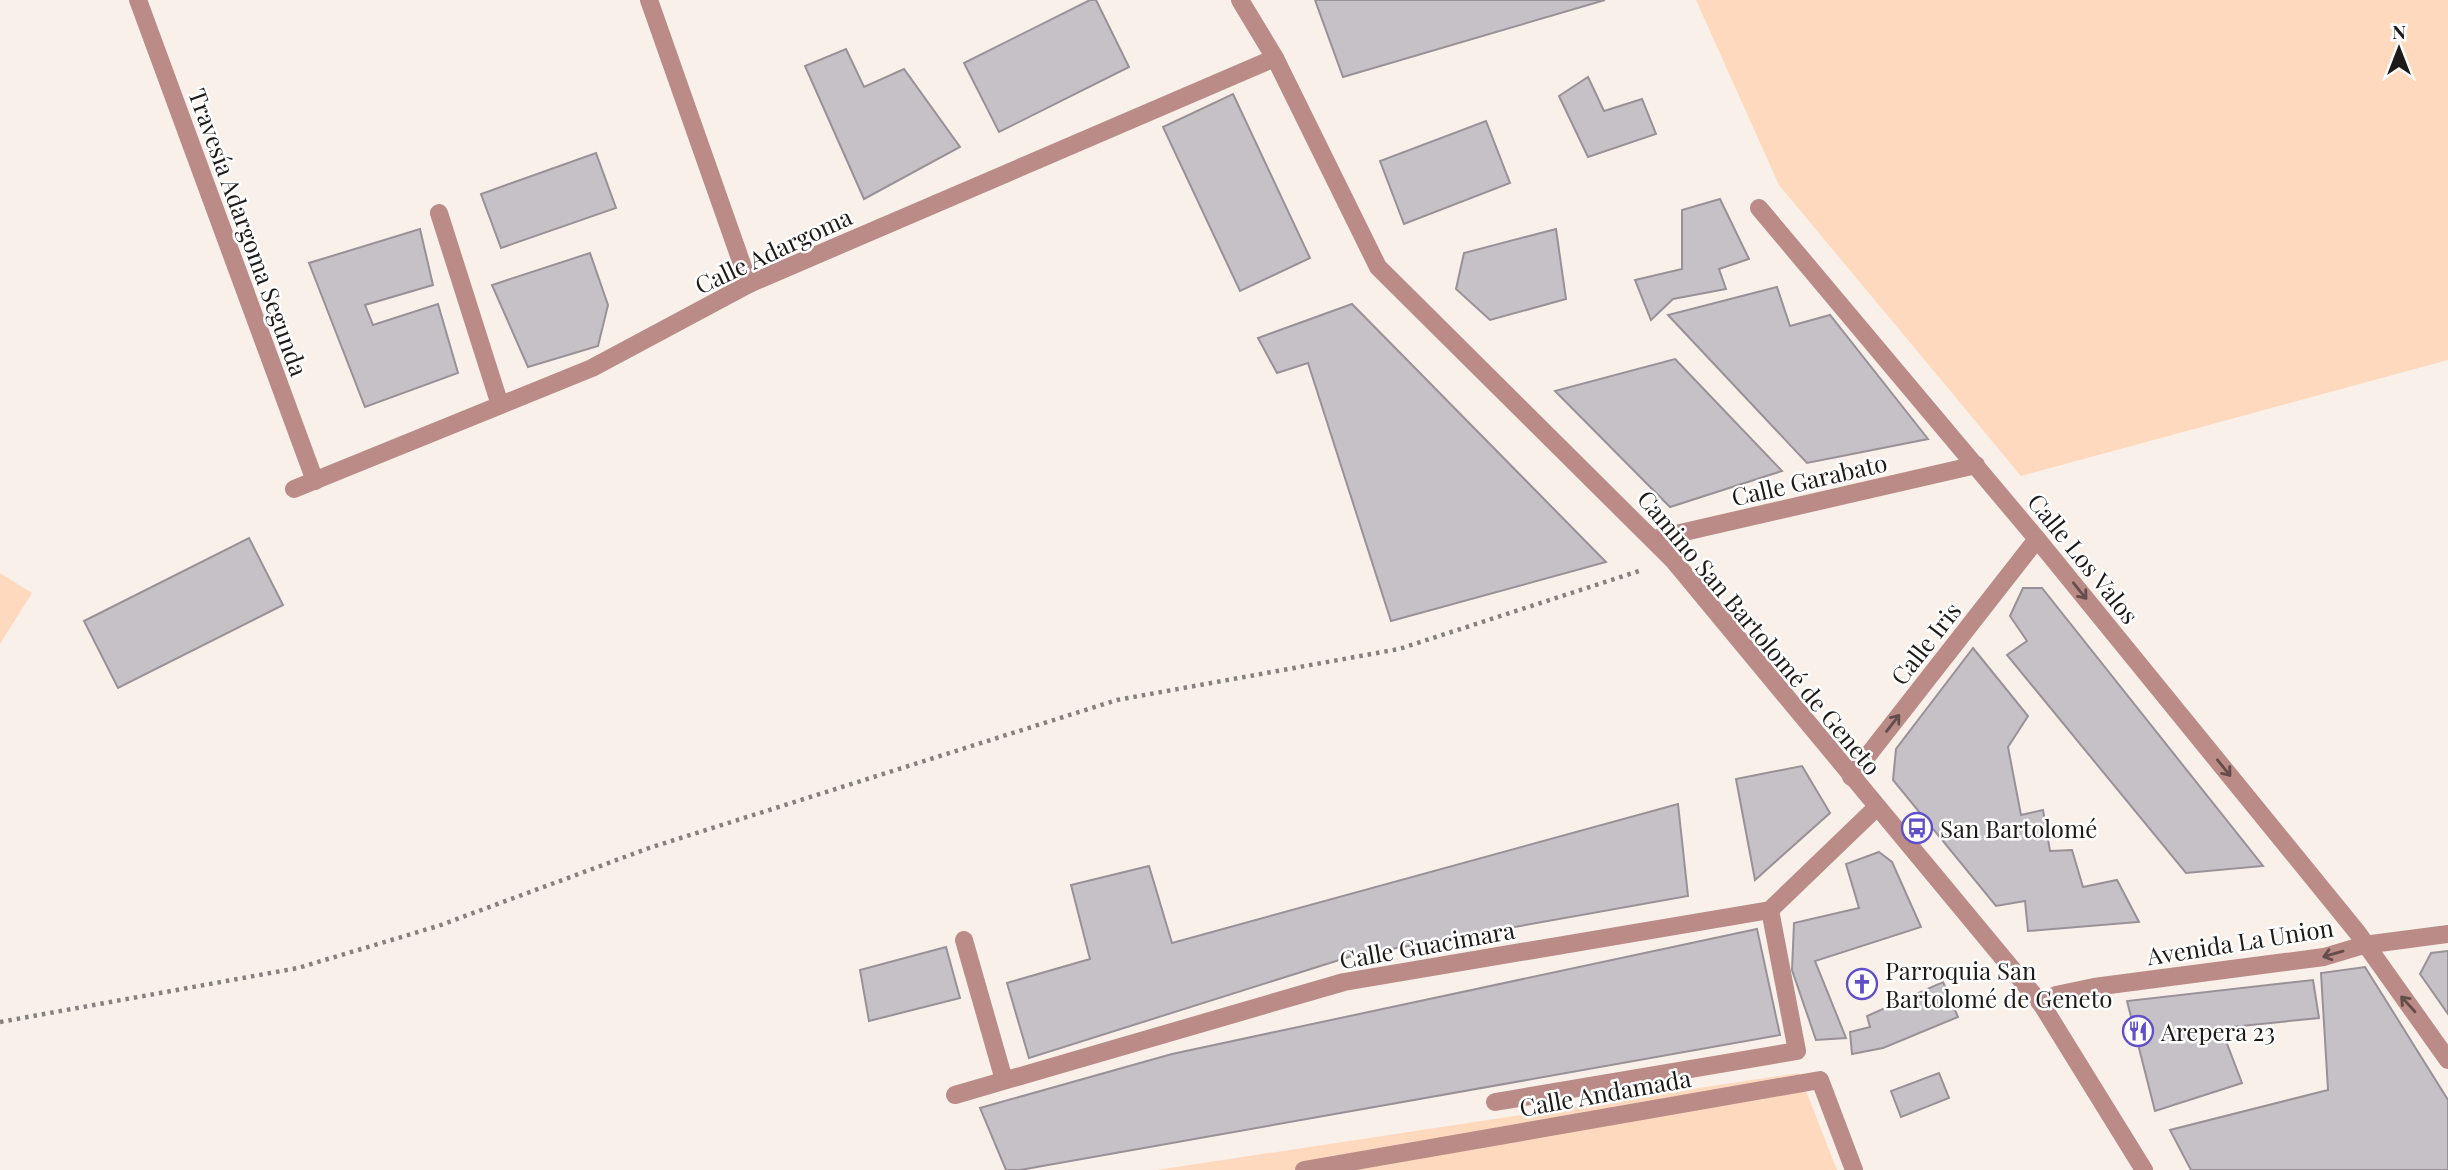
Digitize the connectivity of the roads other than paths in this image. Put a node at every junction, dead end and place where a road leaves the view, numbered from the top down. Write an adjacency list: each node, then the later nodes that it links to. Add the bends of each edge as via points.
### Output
1 (138, 0): 10 (street, Travesía Adargoma Segunda)
2 (649, 0): 7 (street)
3 (1240, 0): 4 (street, Camino San Bartolomé de Geneto)
4 (1275, 58): 7 (street, Calle Adargoma); 12 (street, Camino San Bartolomé de Geneto, via 1378,267)
5 (1759, 208): 9 (street, Calle Los Valos)
6 (439, 213): 8 (street)
7 (749, 284): 8 (street, Calle Adargoma, via 592,368)
8 (499, 405): 10 (street, Calle Adargoma)
9 (1976, 465): 12 (street, Calle Garabato); 13 (street, Calle Los Valos)
10 (315, 481): 11 (street, Calle Adargoma)
11 (294, 489)
12 (1654, 538): 14 (street, Camino San Bartolomé de Geneto)
13 (2037, 538): 14 (street, Calle Iris, one-way to 13); 19 (street, Calle Los Valos, one-way to 19)
14 (1851, 777): 15 (street, Camino San Bartolomé de Geneto)
15 (1877, 807): 16 (street); 20 (street, Camino San Bartolomé de Geneto)
16 (1770, 910): 22 (street, Calle Guacimara, via 1344,982); 24 (street, via 1797,1051)
17 (2448, 934): 19 (street, Avenida La Union)
18 (964, 940): 22 (street)
19 (2364, 945): 20 (street, Avenida La Union, one-way to 20, via 2324,957 2094,987 2056,995); 21 (street, Calle Los Valos, one-way to 19)
20 (2042, 1005): 28 (street, Camino San Bartolomé de Geneto)
21 (2448, 1059)
22 (1004, 1080): 23 (street, Calle Guacimara)
23 (955, 1094)
24 (1495, 1102)
25 (1375, 1163): 26 (street, Calle Andamada); 27 (street, Calle Andamada, via 1820,1080)
26 (1304, 1170)
27 (1854, 1170)
28 (2144, 1170)

